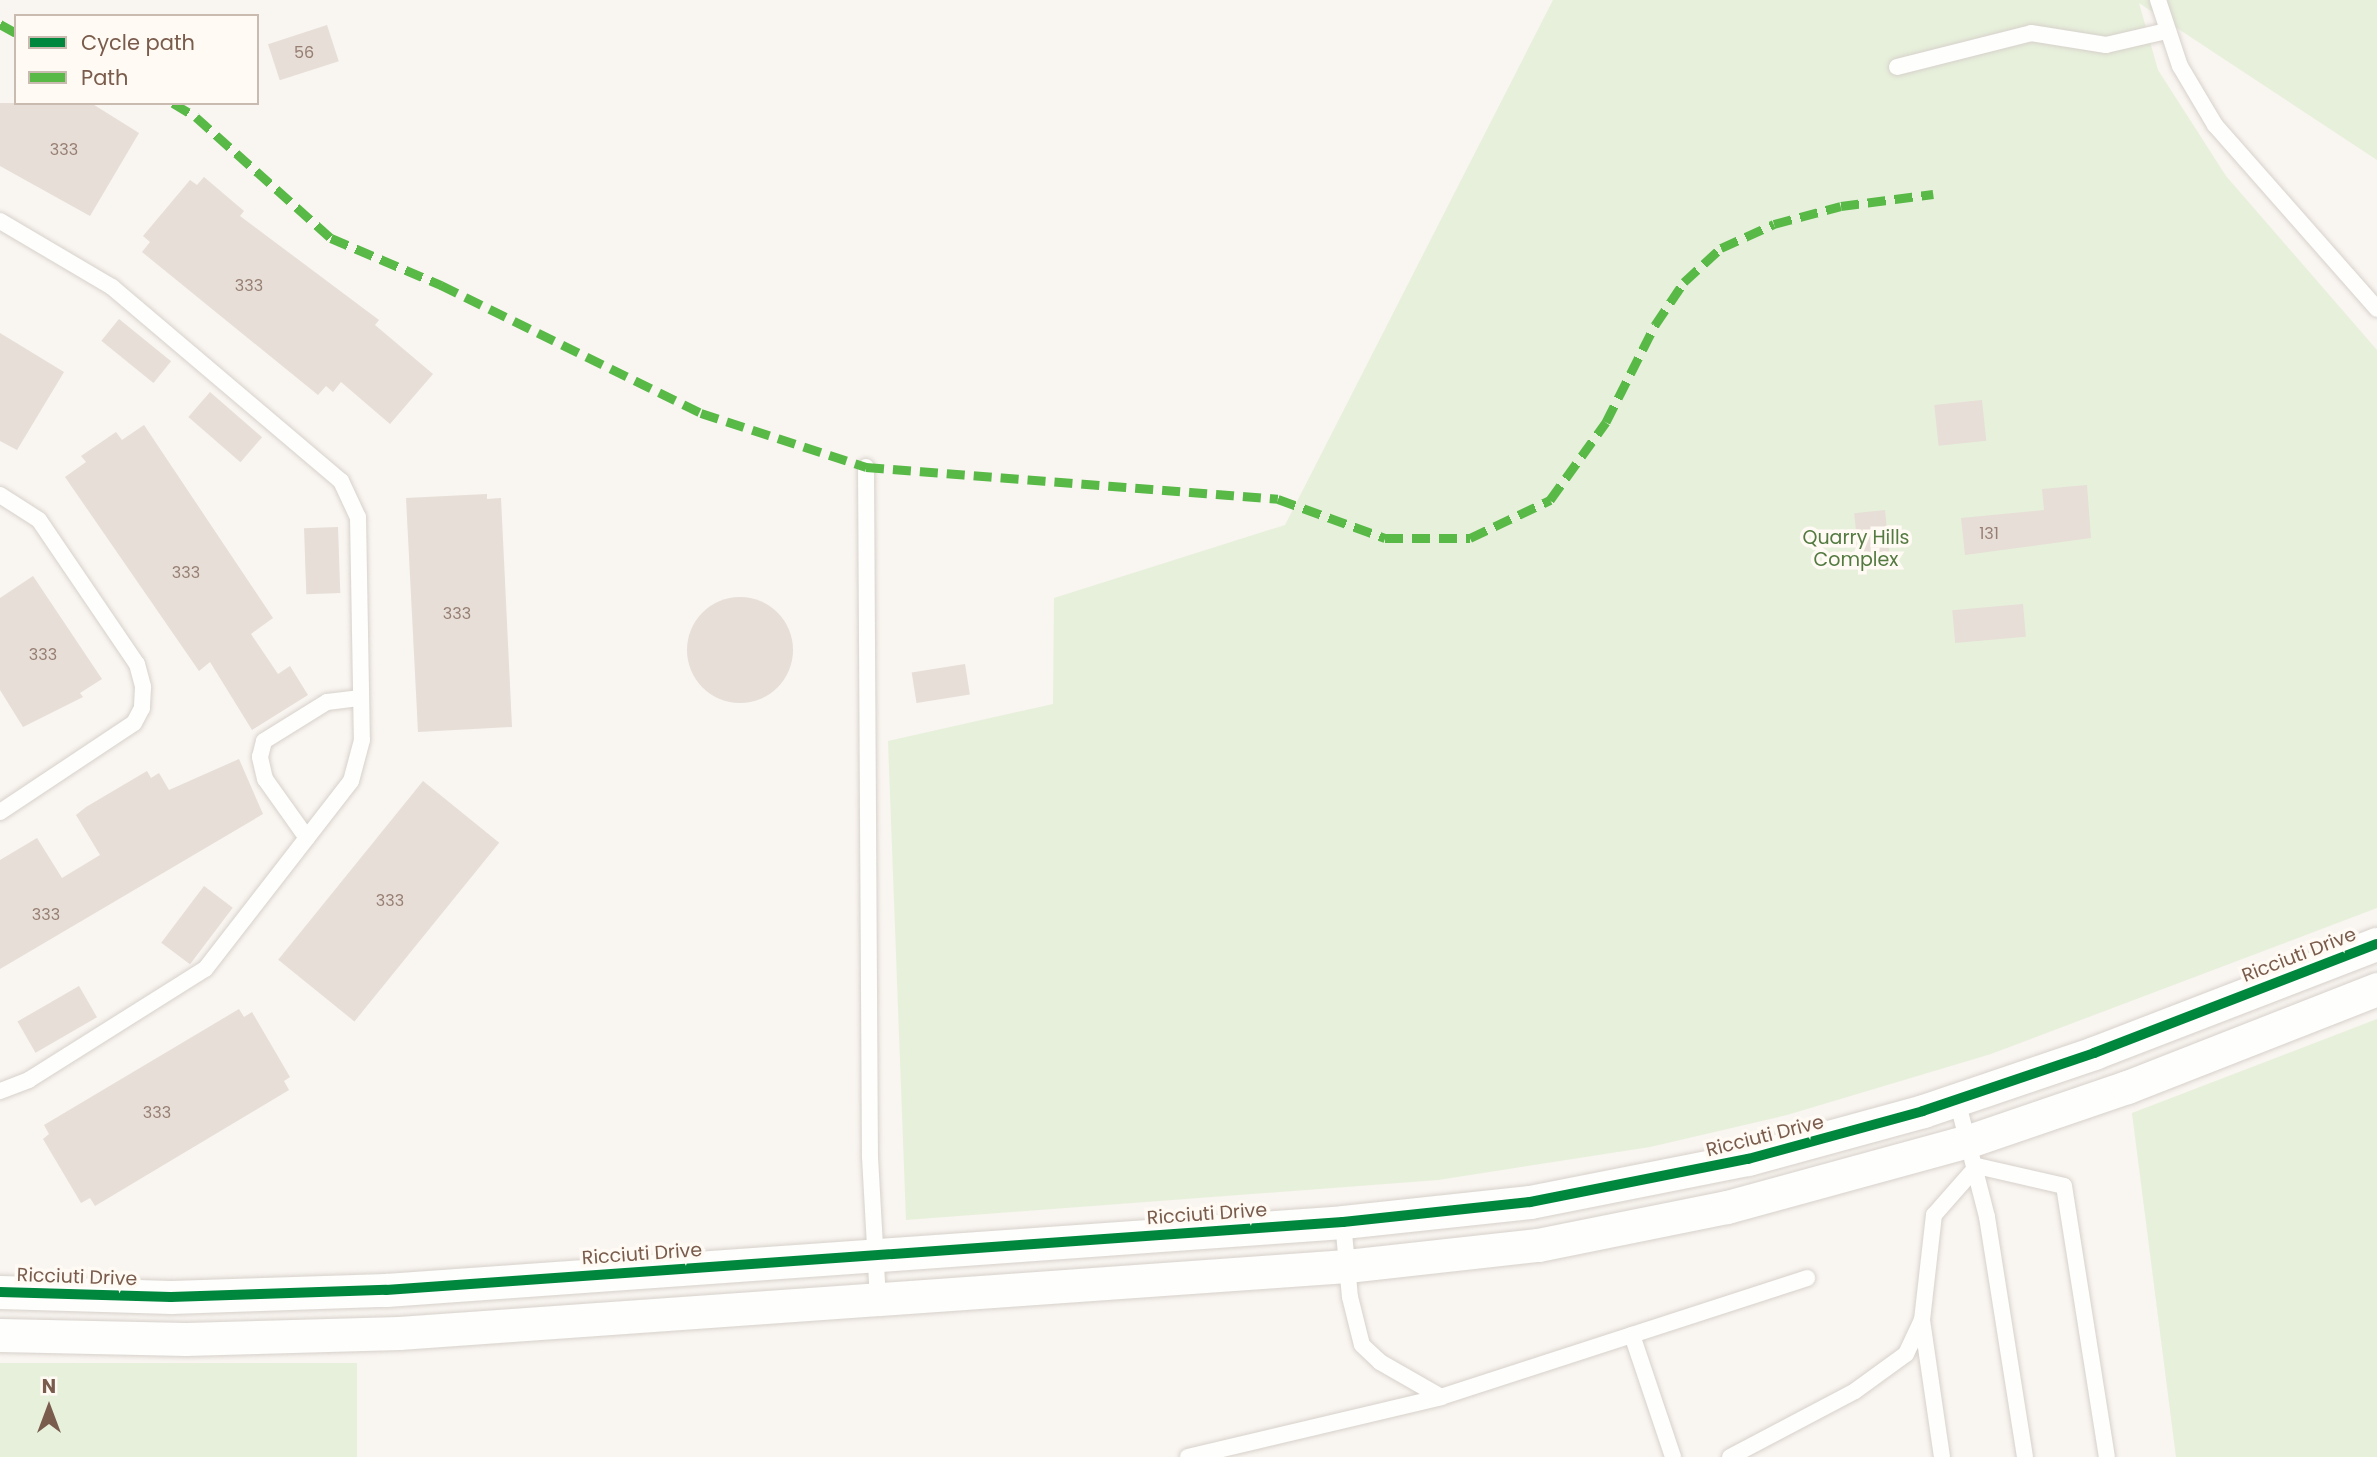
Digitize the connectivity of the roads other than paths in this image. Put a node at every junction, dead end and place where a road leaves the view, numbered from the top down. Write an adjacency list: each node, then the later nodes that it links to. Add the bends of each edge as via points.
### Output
1 (2158, 0): 2 (lane)
2 (2166, 31): 3 (lane, via 2106,45 2031,33); 5 (lane, via 2189,84 2229,143)
3 (1896, 67)
4 (0, 221): 8 (lane, via 112,287 341,481 358,517)
5 (2377, 309)
6 (866, 467): 17 (lane)
7 (0, 495): 9 (lane, via 39,520 137,664 144,687 142,708 134,723)
8 (361, 698): 10 (lane, via 362,740 355,771); 10 (lane, via 327,702 264,741 260,757 265,779)
9 (0, 812)
10 (307, 838): 13 (lane, via 205,969 185,986 29,1080)
11 (2377, 944): 14 (street, Ricciuti Drive, via 2094,1054)
12 (2377, 989): 15 (street)
13 (0, 1091)
14 (1957, 1100): 15 (lane); 16 (street, Ricciuti Drive, via 1796,1147 1636,1184 1530,1202)
15 (1973, 1153): 18 (street, via 1621,1231); 22 (lane, via 1934,1215); 30 (lane); 31 (lane, via 2064,1186)
16 (1343, 1222): 17 (street, Ricciuti Drive); 18 (lane)
17 (875, 1255): 20 (street, Ricciuti Drive, via 340,1293 170,1297); 21 (lane)
18 (1347, 1266): 21 (street); 25 (lane, via 1362,1345 1380,1362)
19 (1807, 1278): 24 (lane)
20 (0, 1292)
21 (878, 1300): 23 (street, via 350,1336)
22 (1922, 1320): 28 (lane, via 1906,1354 1855,1391); 29 (lane)
23 (0, 1335)
24 (1632, 1335): 25 (lane); 27 (lane)
25 (1441, 1397): 26 (lane)
26 (1188, 1457)
27 (1673, 1457)
28 (1730, 1457)
29 (1942, 1457)
30 (2025, 1457)
31 (2107, 1457)

